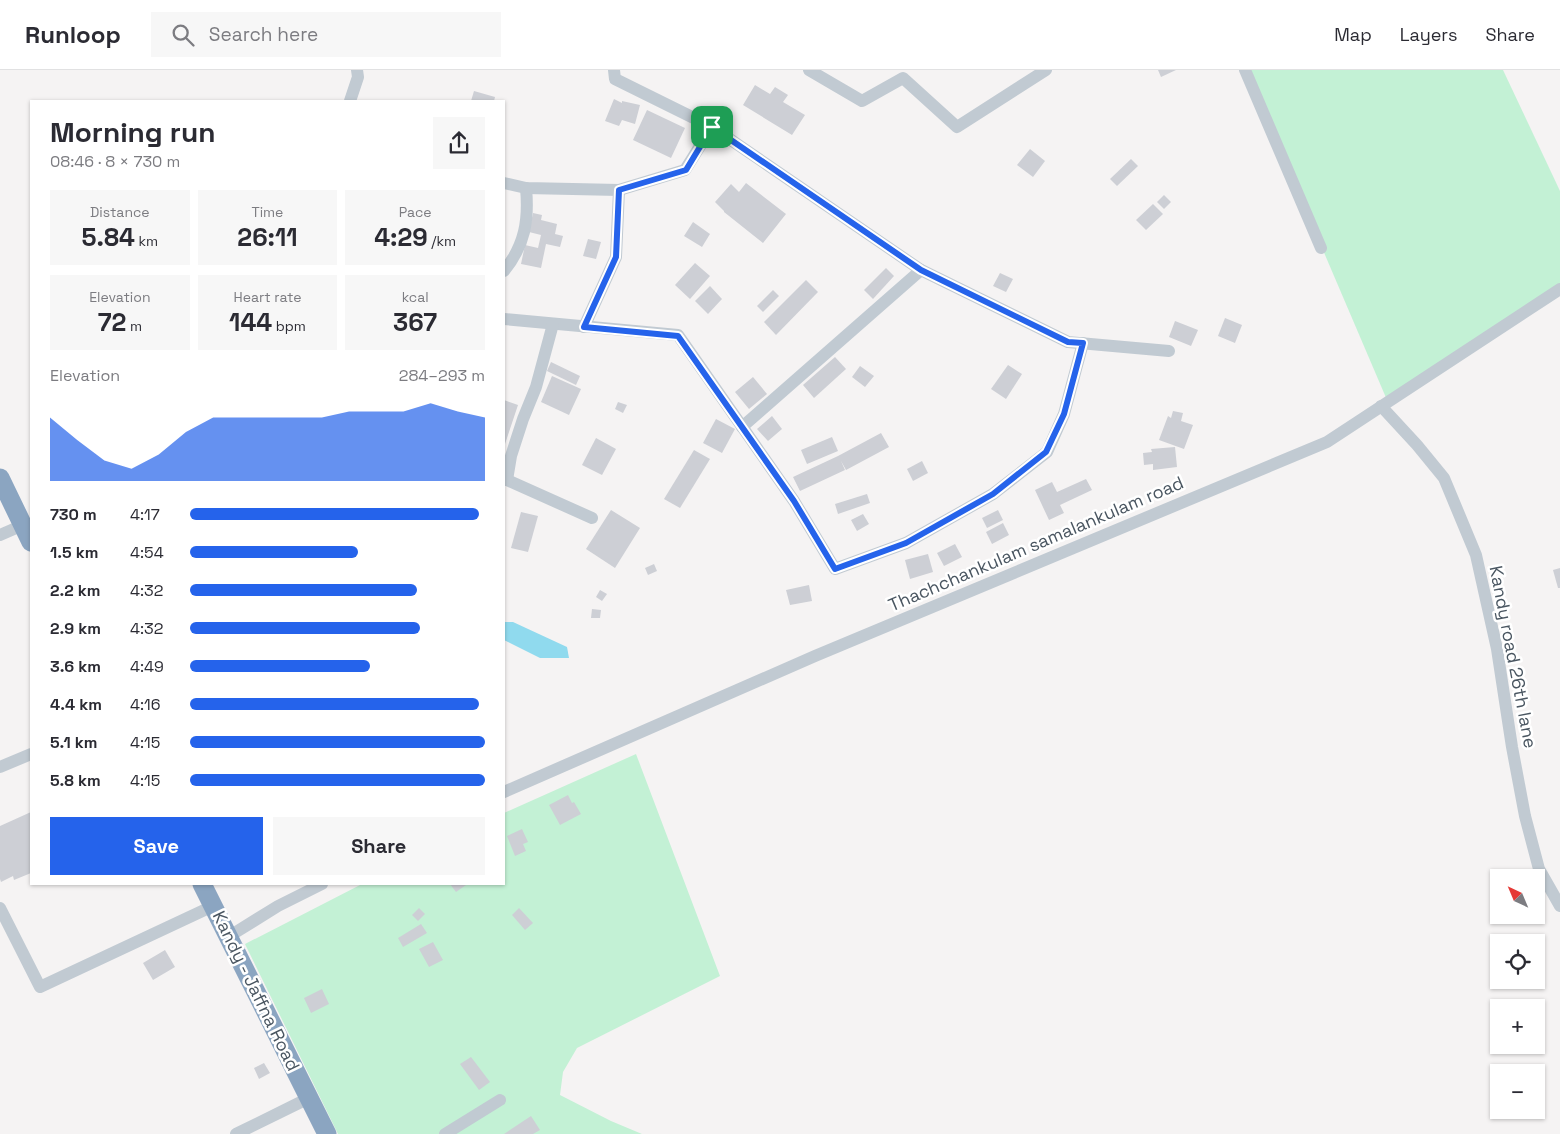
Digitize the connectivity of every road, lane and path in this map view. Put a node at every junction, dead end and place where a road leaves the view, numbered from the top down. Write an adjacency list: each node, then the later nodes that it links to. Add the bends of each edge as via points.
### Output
1 (358, 70): 6 (street)
2 (614, 70): 7 (street, via 615,79)
3 (809, 70): 4 (street, via 862,101 902,78 957,127)
4 (1046, 70)
5 (1245, 70): 11 (street)
6 (350, 100)
7 (712, 127): 10 (street, via 686,170); 12 (street)
8 (505, 183): 9 (street)
9 (526, 188): 10 (street); 13 (street, via 528,206 520,247)
10 (619, 190): 17 (street, via 616,257)
11 (1321, 248)
12 (921, 270): 18 (street, via 1068,342); 21 (street)
13 (505, 271)
14 (1560, 289): 20 (street, Thachchankulam samalankulam road)
15 (505, 319): 16 (street)
16 (553, 324): 17 (street); 23 (street)
17 (584, 327): 21 (street, via 678,336)
18 (1083, 343): 19 (street); 21 (street, via 1064,414 1046,452 993,494 914,538 835,569 794,501)
19 (1169, 351)
20 (1381, 406): 30 (street, Thachchankulam samalankulam road, via 1327,442 815,656); 34 (street, Kandy road 26th lane, via 1444,478 1476,555 1498,649 1525,816 1539,869)
21 (742, 427)
22 (0, 478): 25 (highway)
23 (506, 480): 24 (street)
24 (592, 518)
25 (22, 525): 26 (street); 27 (highway)
26 (0, 535)
27 (30, 540)
28 (30, 754): 29 (street)
29 (0, 767)
30 (505, 792)
31 (202, 885): 33 (highway, Kandy - Jaffna Road)
32 (320, 885): 36 (street)
33 (213, 906): 35 (street, via 40,987); 36 (highway, Kandy - Jaffna Road)
34 (1560, 906)
35 (0, 908)
36 (228, 936): 37 (highway, Kandy - Jaffna Road)
37 (309, 1098): 39 (street); 40 (highway, Kandy - Jaffna Road)
38 (500, 1100): 41 (street)
39 (236, 1134)
40 (327, 1134)
41 (445, 1134)

